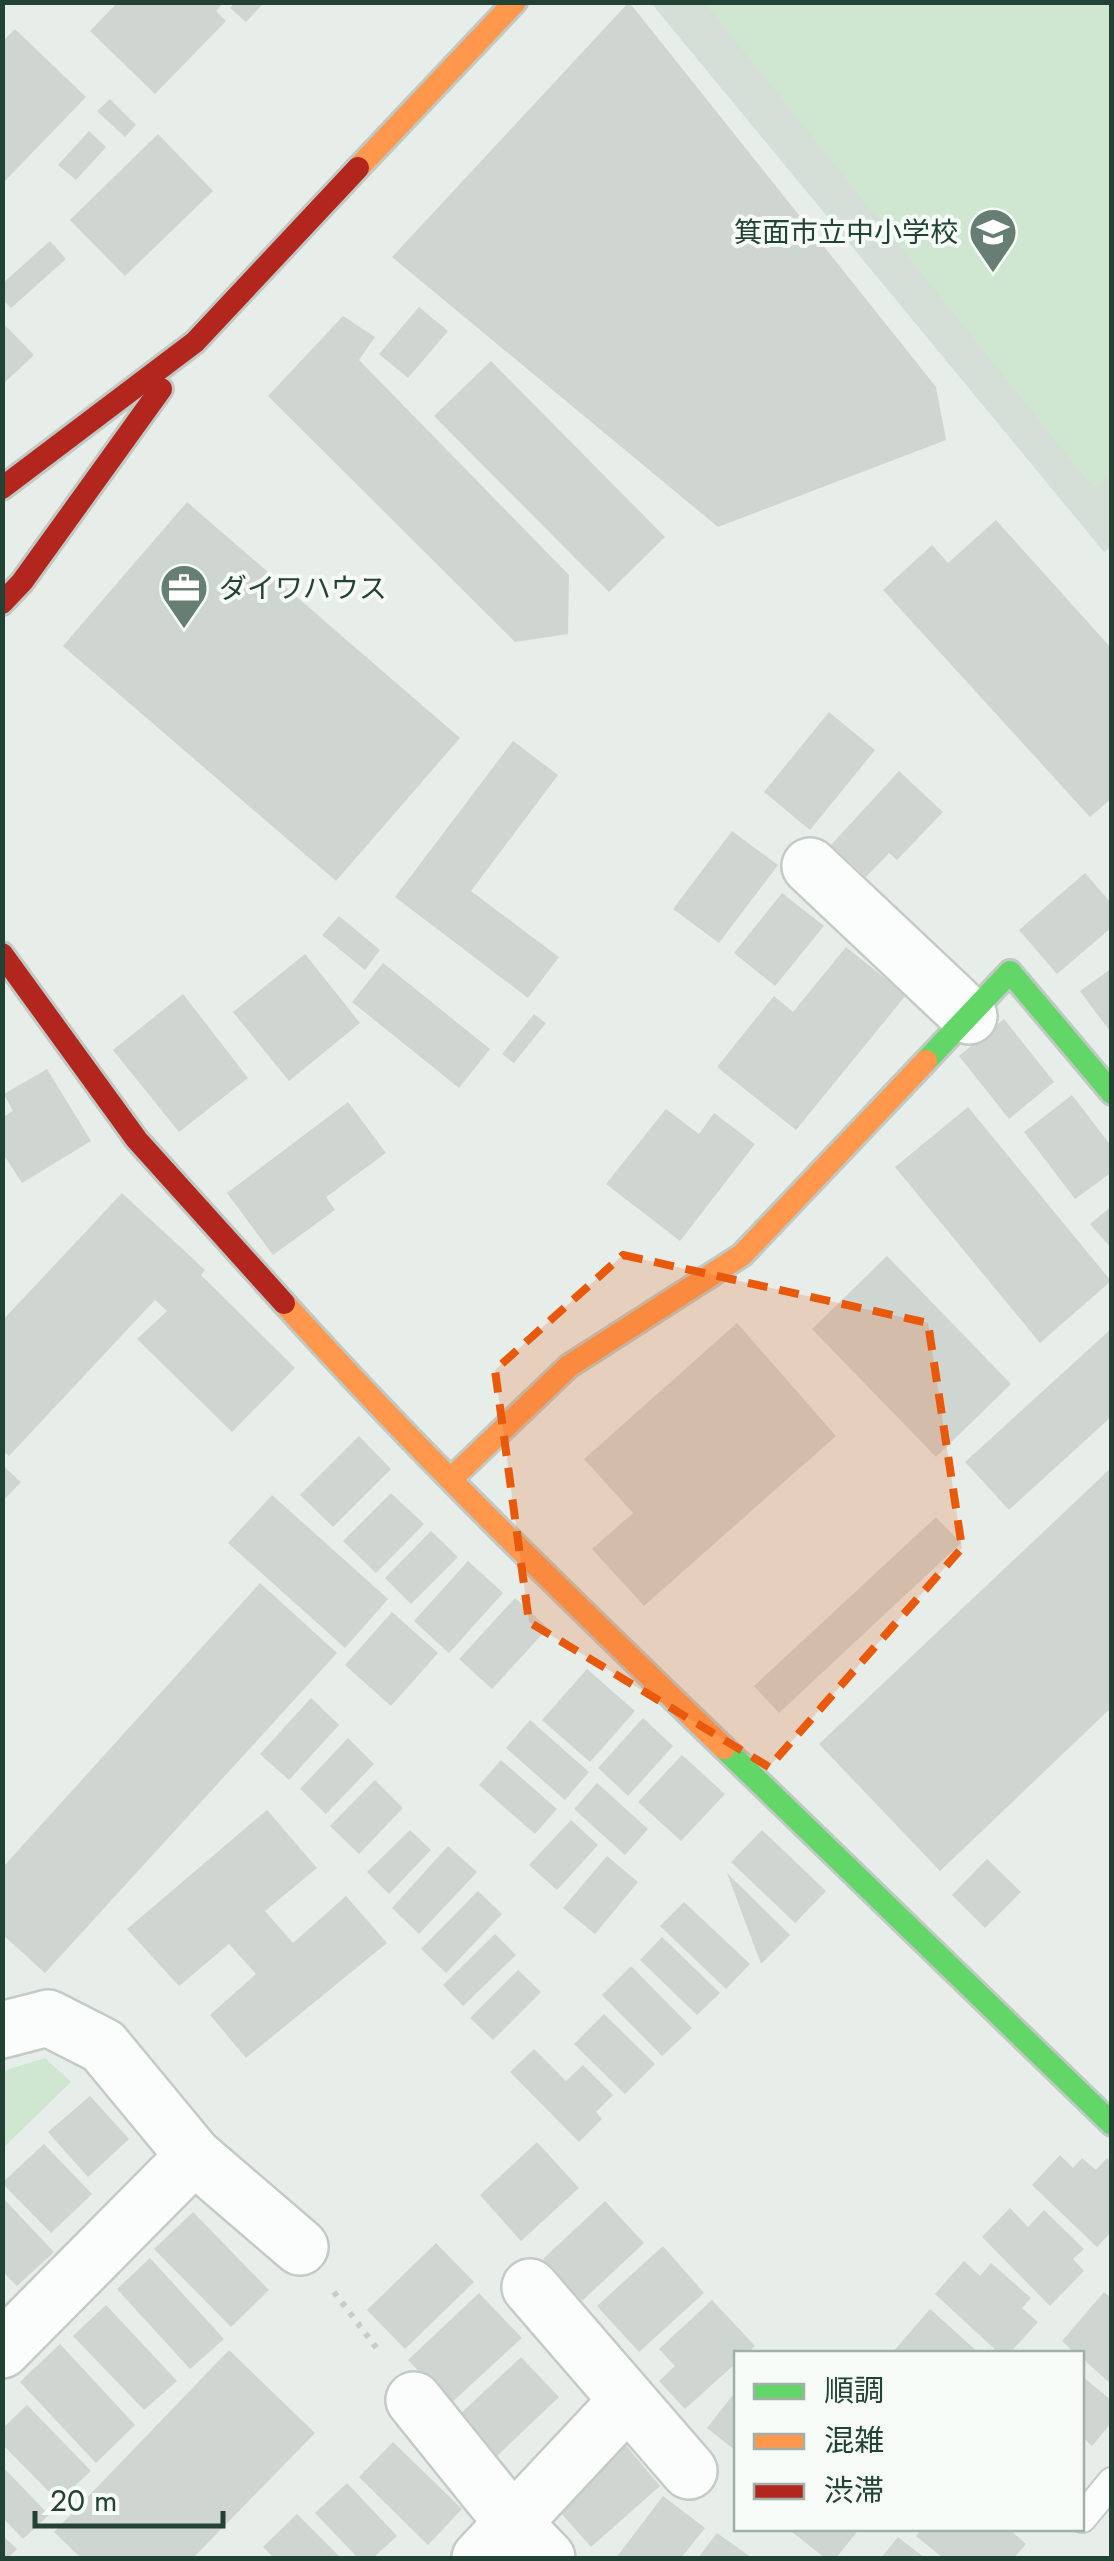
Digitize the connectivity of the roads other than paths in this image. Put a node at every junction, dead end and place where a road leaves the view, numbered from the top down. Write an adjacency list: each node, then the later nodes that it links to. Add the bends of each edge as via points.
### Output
1 (515, 2): 2 (street)
2 (196, 342): 3 (street); 4 (street)
3 (2, 488)
4 (2, 602)
5 (810, 866): 7 (street)
6 (2, 954): 9 (street, via 136,1140 336,1362)
7 (969, 1016): 8 (street, via 1010,972); 9 (street, via 742,1254 569,1366)
8 (1112, 1092)
9 (452, 1478): 11 (street)
10 (2, 2030): 12 (street, via 48,2018 103,2046)
11 (1112, 2124)
12 (194, 2156): 13 (street); 15 (street)
13 (300, 2248)
14 (530, 2288): 17 (street)
15 (2, 2350)
16 (414, 2400): 21 (street)
17 (627, 2401): 18 (street); 21 (street)
18 (689, 2471)
19 (1112, 2482): 20 (lane)
20 (1084, 2516)
21 (513, 2547)

